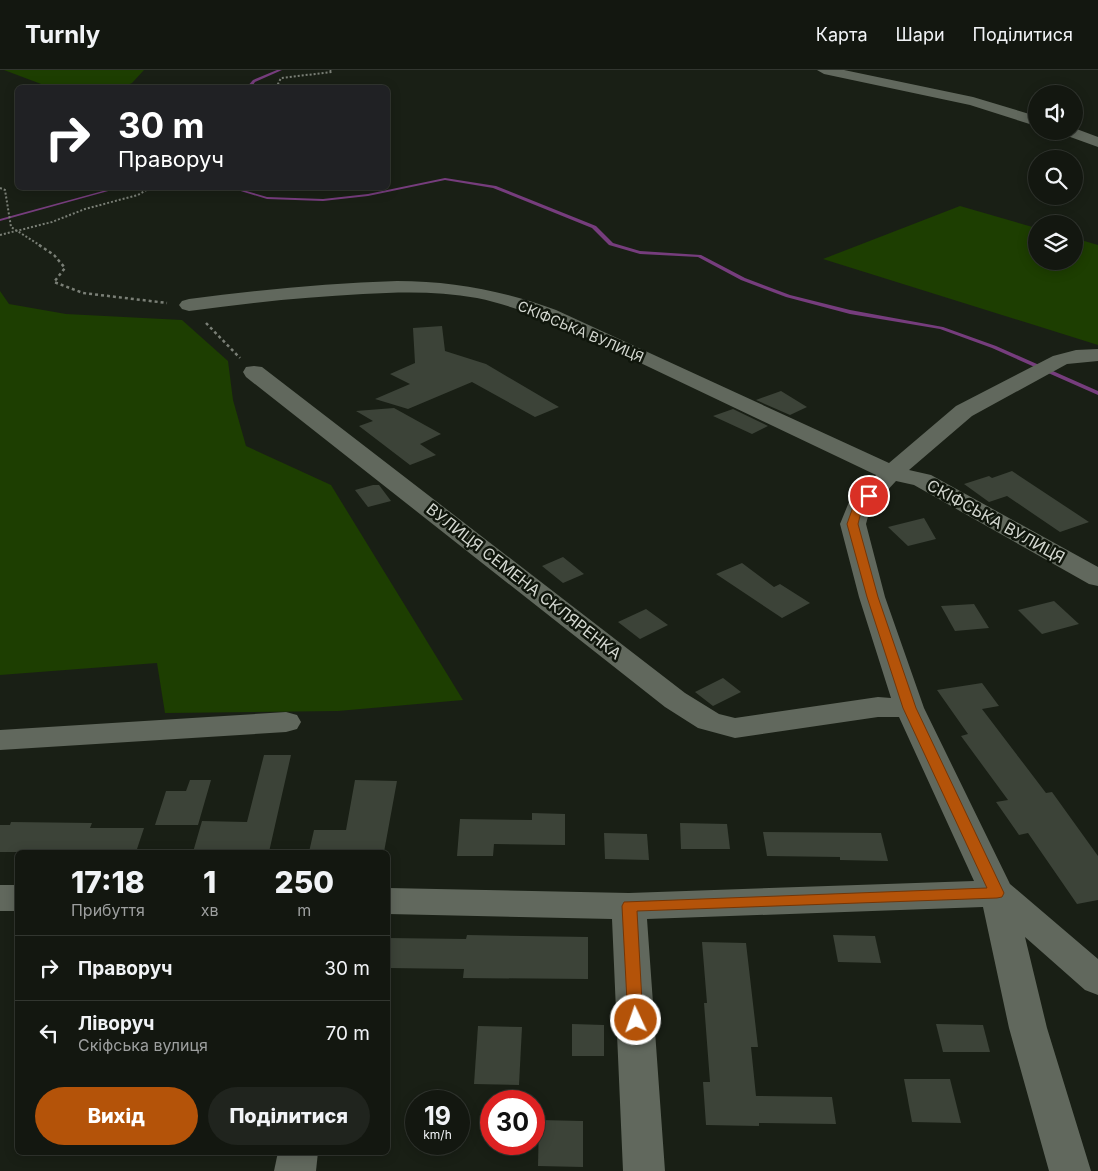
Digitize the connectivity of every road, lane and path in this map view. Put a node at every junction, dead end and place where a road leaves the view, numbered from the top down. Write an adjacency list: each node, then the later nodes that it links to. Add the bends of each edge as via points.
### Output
1 (330, 70): 3 (path, via 332,72 282,78)
2 (824, 70): 4 (street, via 973,101)
3 (278, 85)
4 (1028, 118)
5 (1083, 137): 6 (street)
6 (1098, 142)
7 (0, 188): 9 (path, via 5,190 11,227)
8 (147, 190): 9 (path)
9 (18, 231): 10 (path); 11 (path, via 54,255 65,268 54,282 83,293)
10 (0, 235)
11 (189, 305): 13 (path); 14 (street, СКІФСЬКА ВУЛИЦЯ, via 254,296 409,286 478,293 533,308 592,333)
12 (1098, 355): 14 (street, via 1060,360 964,411)
13 (254, 372): 16 (street, ВУЛИЦЯ СЕМЕНА СКЛЯРЕНКА, via 676,700 709,721 736,728 878,708)
14 (891, 473): 15 (street, СКІФСЬКА ВУЛИЦЯ, via 922,480); 16 (street, via 858,507 853,524 872,597)
15 (1098, 578)
16 (910, 708): 19 (street)
17 (286, 722): 18 (street)
18 (0, 740)
19 (997, 893): 23 (street); 24 (street); 28 (street, via 1028,1028)
20 (0, 898): 21 (street)
21 (15, 898)
22 (390, 901): 23 (street)
23 (629, 906): 27 (street)
24 (1098, 980)
25 (298, 1155): 26 (street)
26 (295, 1171)
27 (644, 1171)
28 (1070, 1171)

